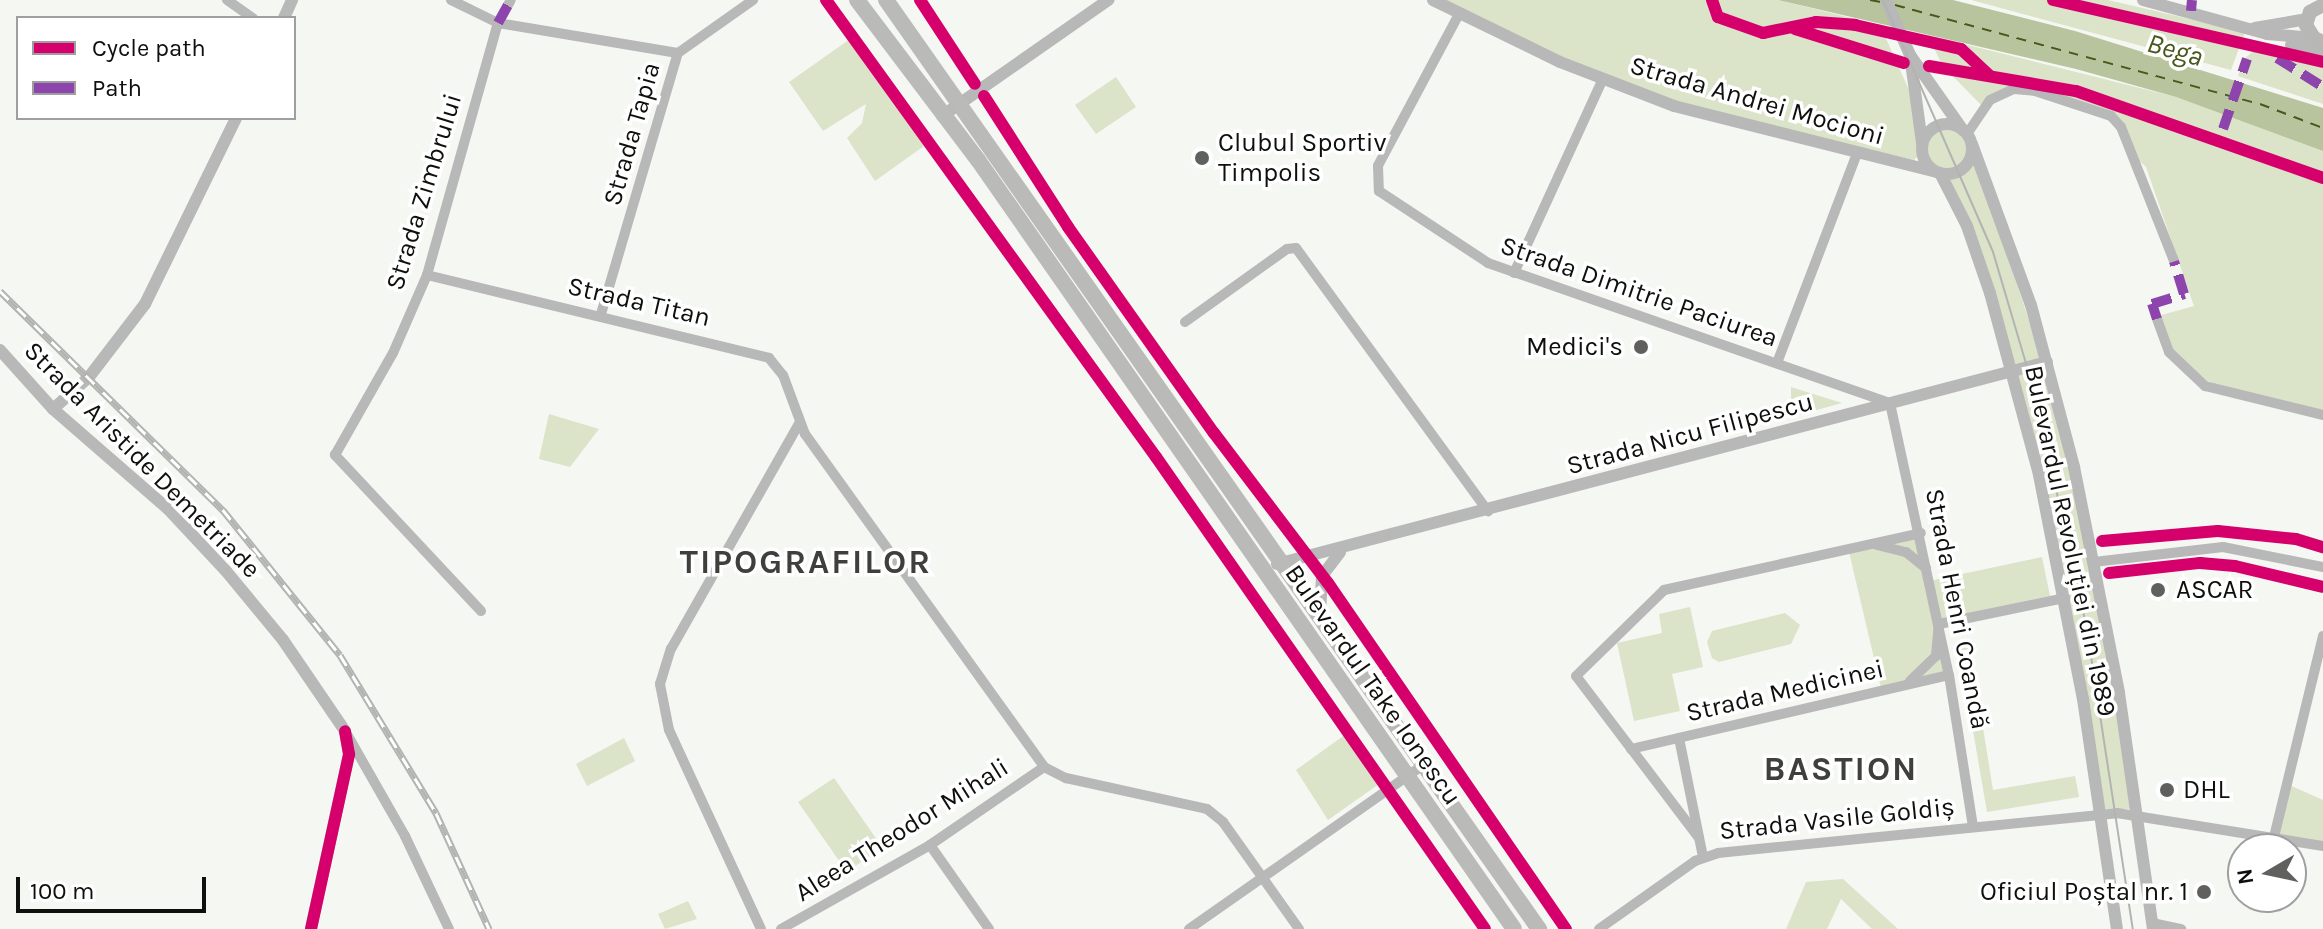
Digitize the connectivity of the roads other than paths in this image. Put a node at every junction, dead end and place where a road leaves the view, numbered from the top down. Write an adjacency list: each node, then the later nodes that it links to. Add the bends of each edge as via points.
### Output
1 (227, 0): 13 (street)
2 (451, 0): 14 (street)
3 (511, 0): 14 (street, Strada Zimbrului)
4 (753, 0): 19 (street, Strada Tapia)
5 (857, 0): 23 (main road, Bulevardul Take Ionescu)
6 (886, 0): 22 (main road, Bulevardul Take Ionescu)
7 (1108, 0): 22 (street)
8 (1433, 0): 12 (street, Strada Andrei Mocioni)
9 (1886, 0): 20 (street)
10 (2143, 0): 15 (street)
11 (2312, 9): 15 (street); 17 (main road)
12 (1459, 14): 21 (street, Strada Andrei Mocioni); 31 (street, Strada Dimitrie Paciurea, via 1377,169 1376,184 1386,198 1473,255)
13 (250, 16)
14 (498, 23): 19 (street); 32 (street, Strada Zimbrului)
15 (2254, 28): 16 (street)
16 (2267, 34): 17 (street); 18 (street, via 2279,43)
17 (2318, 40)
18 (2323, 52)
19 (678, 53): 33 (street, Strada Tapia)
20 (1910, 55): 25 (street, Bulevardul Revoluției din 1989); 27 (street)
21 (1603, 79): 26 (street, Strada Andrei Mocioni, via 1710,116); 31 (street)
22 (961, 103): 23 (street); 49 (main road, Bulevardul Take Ionescu)
23 (942, 116): 50 (main road, Bulevardul Take Ionescu)
24 (235, 120): 41 (street, via 145,304 89,377)
25 (1967, 136): 27 (street, via 1937,126 1927,135); 29 (street, via 1965,168); 30 (street, via 1990,100 2014,89 2111,116 2121,127); 37 (street, Bulevardul Revoluției din 1989)
26 (1857, 153): 28 (street, Strada Andrei Mocioni); 38 (street)
27 (1923, 154): 28 (street, Strada Andrei Mocioni); 29 (street, Bulevardul Revoluției din 1989)
28 (1896, 163): 29 (street, Strada Andrei Mocioni)
29 (1938, 173): 39 (street, Bulevardul Revoluției din 1989, via 1970,234)
30 (2174, 261)
31 (1514, 273): 38 (street, Strada Dimitrie Paciurea)
32 (427, 275): 33 (street, Strada Titan); 54 (street, Strada Zimbrului, via 393,353 335,455)
33 (601, 314): 43 (street, Strada Titan, via 765,356 783,375)
34 (2157, 319): 42 (street, via 2169,352 2205,386)
35 (1185, 322): 44 (street, via 1287,249 1298,249)
36 (0, 350): 41 (street, Strada Aristide Demetriade)
37 (2047, 362): 39 (street, Strada Nicu Filipescu); 48 (street, Bulevardul Revoluției din 1989)
38 (1777, 363): 40 (street, Strada Dimitrie Paciurea)
39 (2013, 370): 40 (street, Strada Nicu Filipescu); 53 (street, Bulevardul Revoluției din 1989)
40 (1890, 403): 44 (street, Strada Nicu Filipescu); 45 (street, Strada Henri Coandă)
41 (53, 409): 60 (street, Strada Aristide Demetriade, via 160,501 226,571 283,640)
42 (2323, 415)
43 (799, 424): 64 (street, Strada Titan); 78 (street, via 665,660 660,699 669,730)
44 (1488, 511): 47 (street, Strada Nicu Filipescu)
45 (1921, 533): 46 (street); 52 (street, Strada Henri Coandă)
46 (1863, 546): 52 (street, via 1906,552 1924,564); 62 (street, via 1664,590 1576,676)
47 (1344, 549): 49 (street, Strada Nicu Filipescu); 55 (street, via 1322,576)
48 (2094, 562): 51 (street, via 2223,547); 67 (street, Bulevardul Revoluției din 1989)
49 (1282, 563): 50 (street, Strada Nicu Filipescu); 55 (main road, Bulevardul Take Ionescu)
50 (1262, 566): 65 (main road, Bulevardul Take Ionescu)
51 (2323, 567)
52 (1930, 578): 56 (street, Strada Henri Coandă)
53 (2065, 598): 56 (street); 66 (street, Bulevardul Revoluției din 1989)
54 (481, 611)
55 (1322, 621): 63 (main road, Bulevardul Take Ionescu)
56 (1939, 624): 58 (street, Strada Henri Coandă); 59 (street, via 1939,646 1929,667)
57 (2323, 636): 70 (street)
58 (1949, 675): 59 (street, Strada Medicinei); 68 (street, Strada Henri Coandă)
59 (1893, 688): 61 (street, Strada Medicinei)
60 (345, 731): 76 (street, via 349,754); 77 (street, Strada Aristide Demetriade, via 405,836)
61 (1679, 738): 62 (street, Strada Medicinei); 71 (street)
62 (1631, 749): 71 (street)
63 (1423, 765): 65 (street); 84 (main road, Bulevardul Take Ionescu)
64 (1044, 767): 72 (street, Aleea Theodor Mihali); 74 (street, via 1066,778 1203,807 1223,822)
65 (1407, 776): 74 (street); 83 (main road, Bulevardul Take Ionescu)
66 (2102, 813): 67 (street, Strada Vasile Goldiș); 68 (street, Strada Vasile Goldiș); 86 (street, Bulevardul Revoluției din 1989)
67 (2138, 813): 69 (street, Strada Vasile Goldiș); 75 (street, Bulevardul Revoluției din 1989)
68 (1973, 826): 73 (street, Strada Vasile Goldiș)
69 (2251, 833)
70 (2275, 833)
71 (1699, 838): 73 (street)
72 (930, 845): 79 (street, Aleea Theodor Mihali); 80 (street)
73 (1703, 857): 85 (street, Strada Vasile Goldiș)
74 (1265, 878): 81 (street); 82 (street)
75 (2152, 926): 87 (street)
76 (311, 929)
77 (449, 929)
78 (761, 929)
79 (781, 929)
80 (989, 929)
81 (1189, 929)
82 (1299, 929)
83 (1514, 929)
84 (1539, 929)
85 (1599, 929)
86 (2117, 929)
87 (2181, 929)

